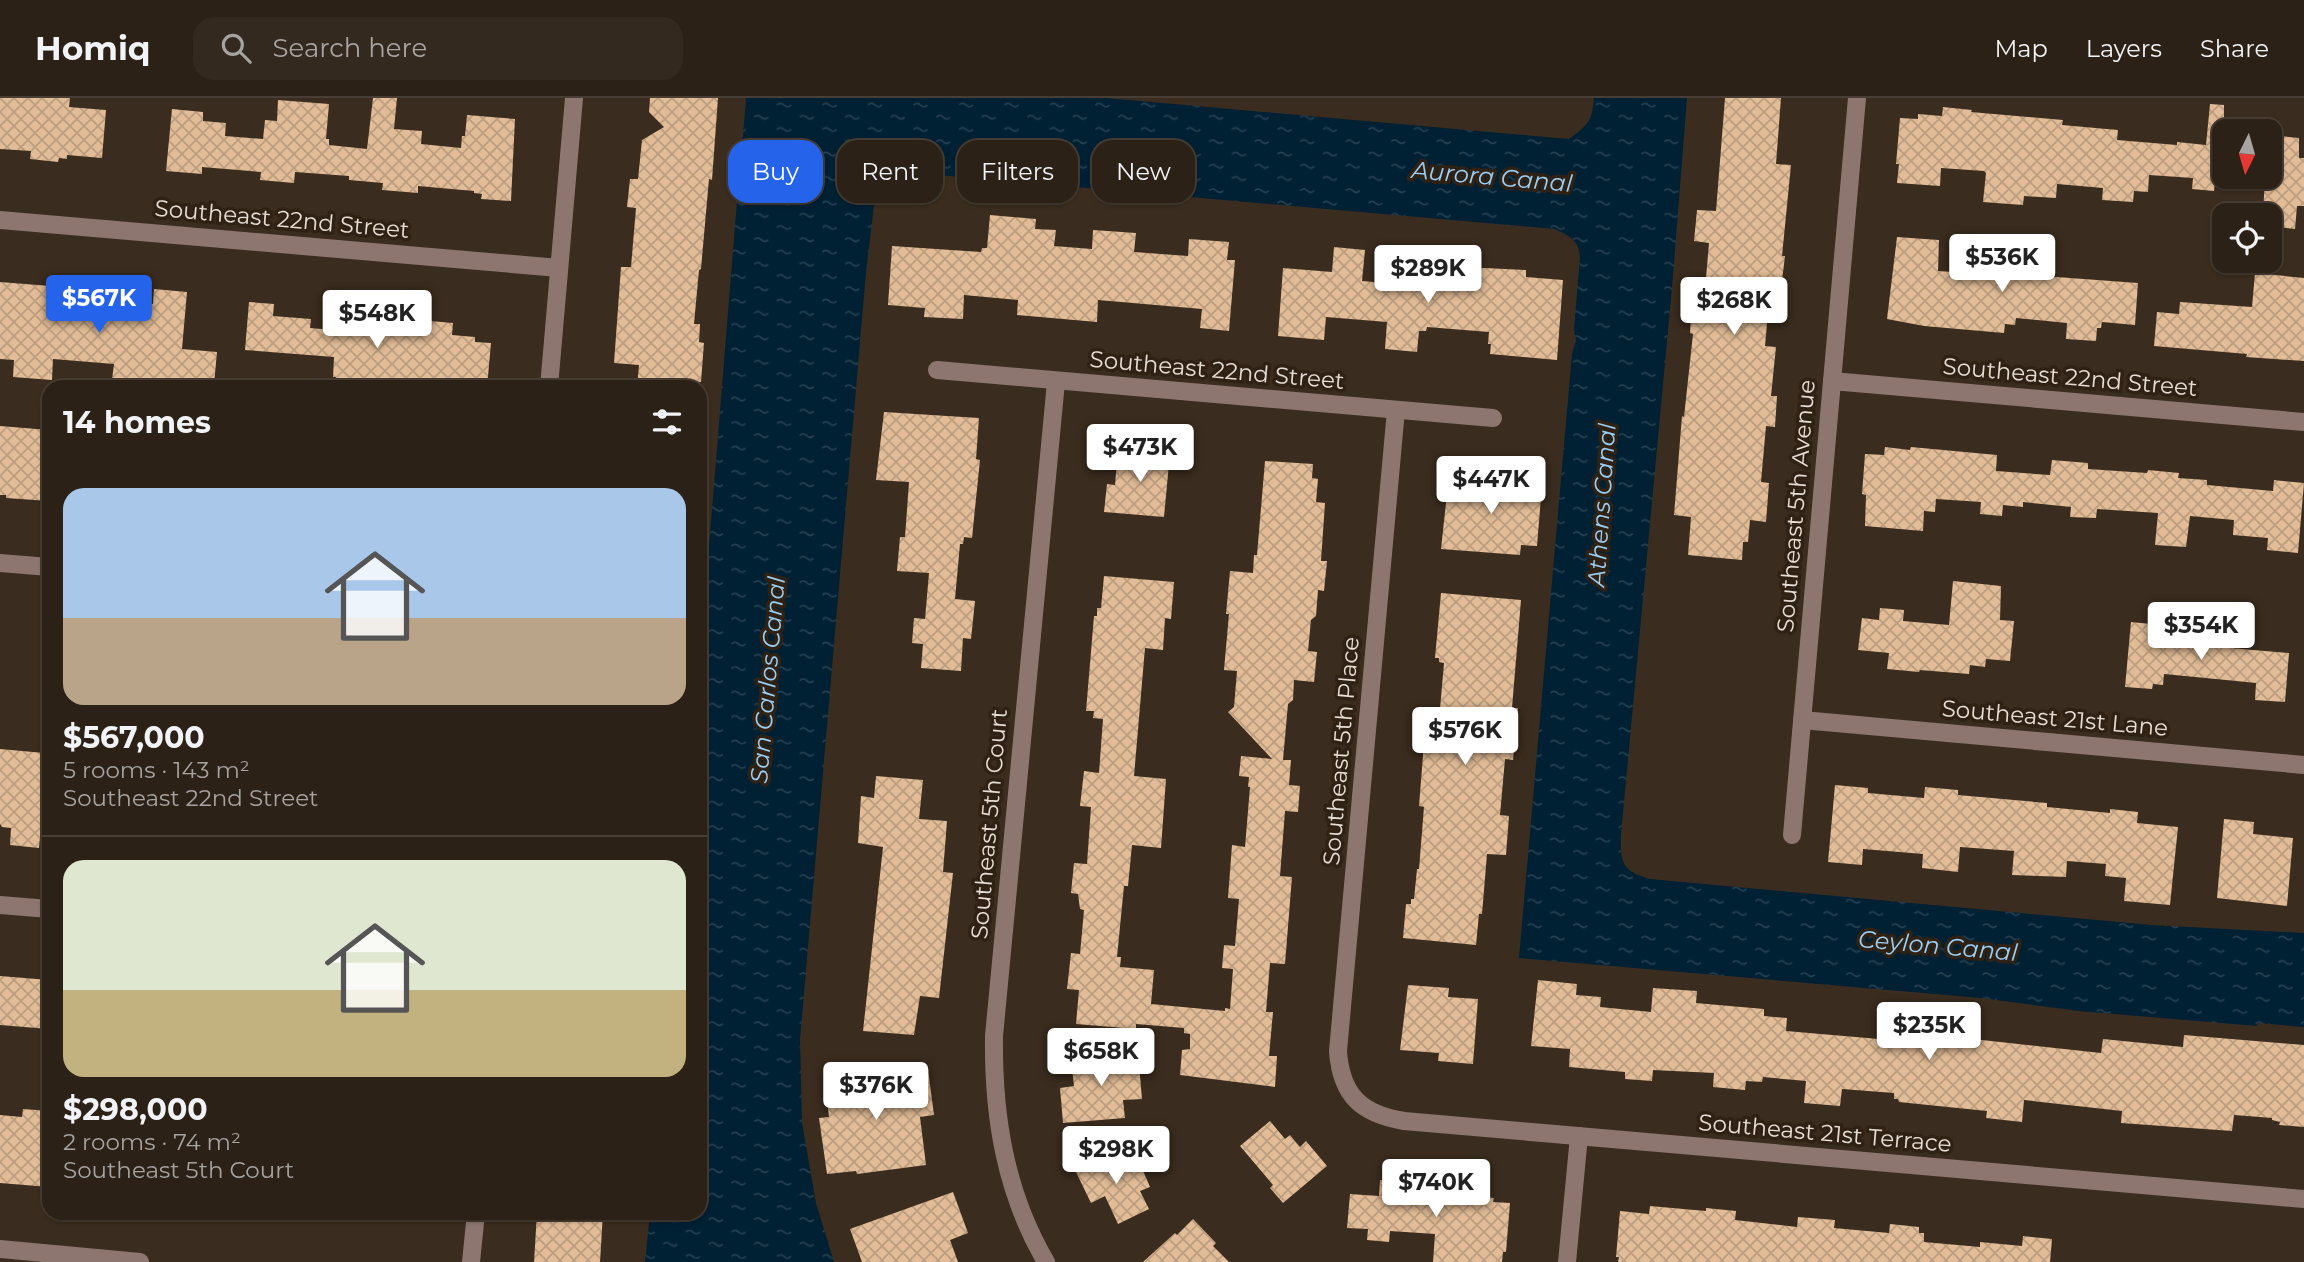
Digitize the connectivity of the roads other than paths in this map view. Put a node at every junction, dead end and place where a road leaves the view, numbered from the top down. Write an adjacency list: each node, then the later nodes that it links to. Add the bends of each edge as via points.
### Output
1 (574, 98): 4 (street)
2 (1857, 98): 7 (street, Southeast 5th Avenue)
3 (0, 220): 4 (street, Southeast 22nd Street)
4 (559, 268): 6 (street)
5 (937, 370): 8 (street, Southeast 22nd Street)
6 (550, 380)
7 (1832, 381): 11 (street, Southeast 22nd Street); 14 (street, Southeast 5th Avenue)
8 (1055, 382): 9 (street, Southeast 22nd Street); 26 (street, Southeast 5th Court, via 993,1079 1011,1185)
9 (1396, 410): 10 (street, Southeast 22nd Street); 19 (street, Southeast 5th Place, via 1338,1051 1342,1079)
10 (1493, 418)
11 (2304, 422)
12 (0, 563): 13 (street)
13 (42, 566)
14 (1802, 720): 15 (street, Southeast 21st Lane); 16 (street, Southeast 5th Avenue)
15 (2304, 765)
16 (1792, 835)
17 (0, 905): 18 (street)
18 (42, 908)
19 (1350, 1093): 20 (street, Southeast 21st Terrace, via 1359,1104 1385,1118)
20 (1579, 1136): 21 (street, Southeast 21st Terrace); 27 (street)
21 (2304, 1199)
22 (475, 1220): 25 (street)
23 (0, 1249): 24 (street)
24 (140, 1262)
25 (471, 1262)
26 (1046, 1262)
27 (1567, 1262)

